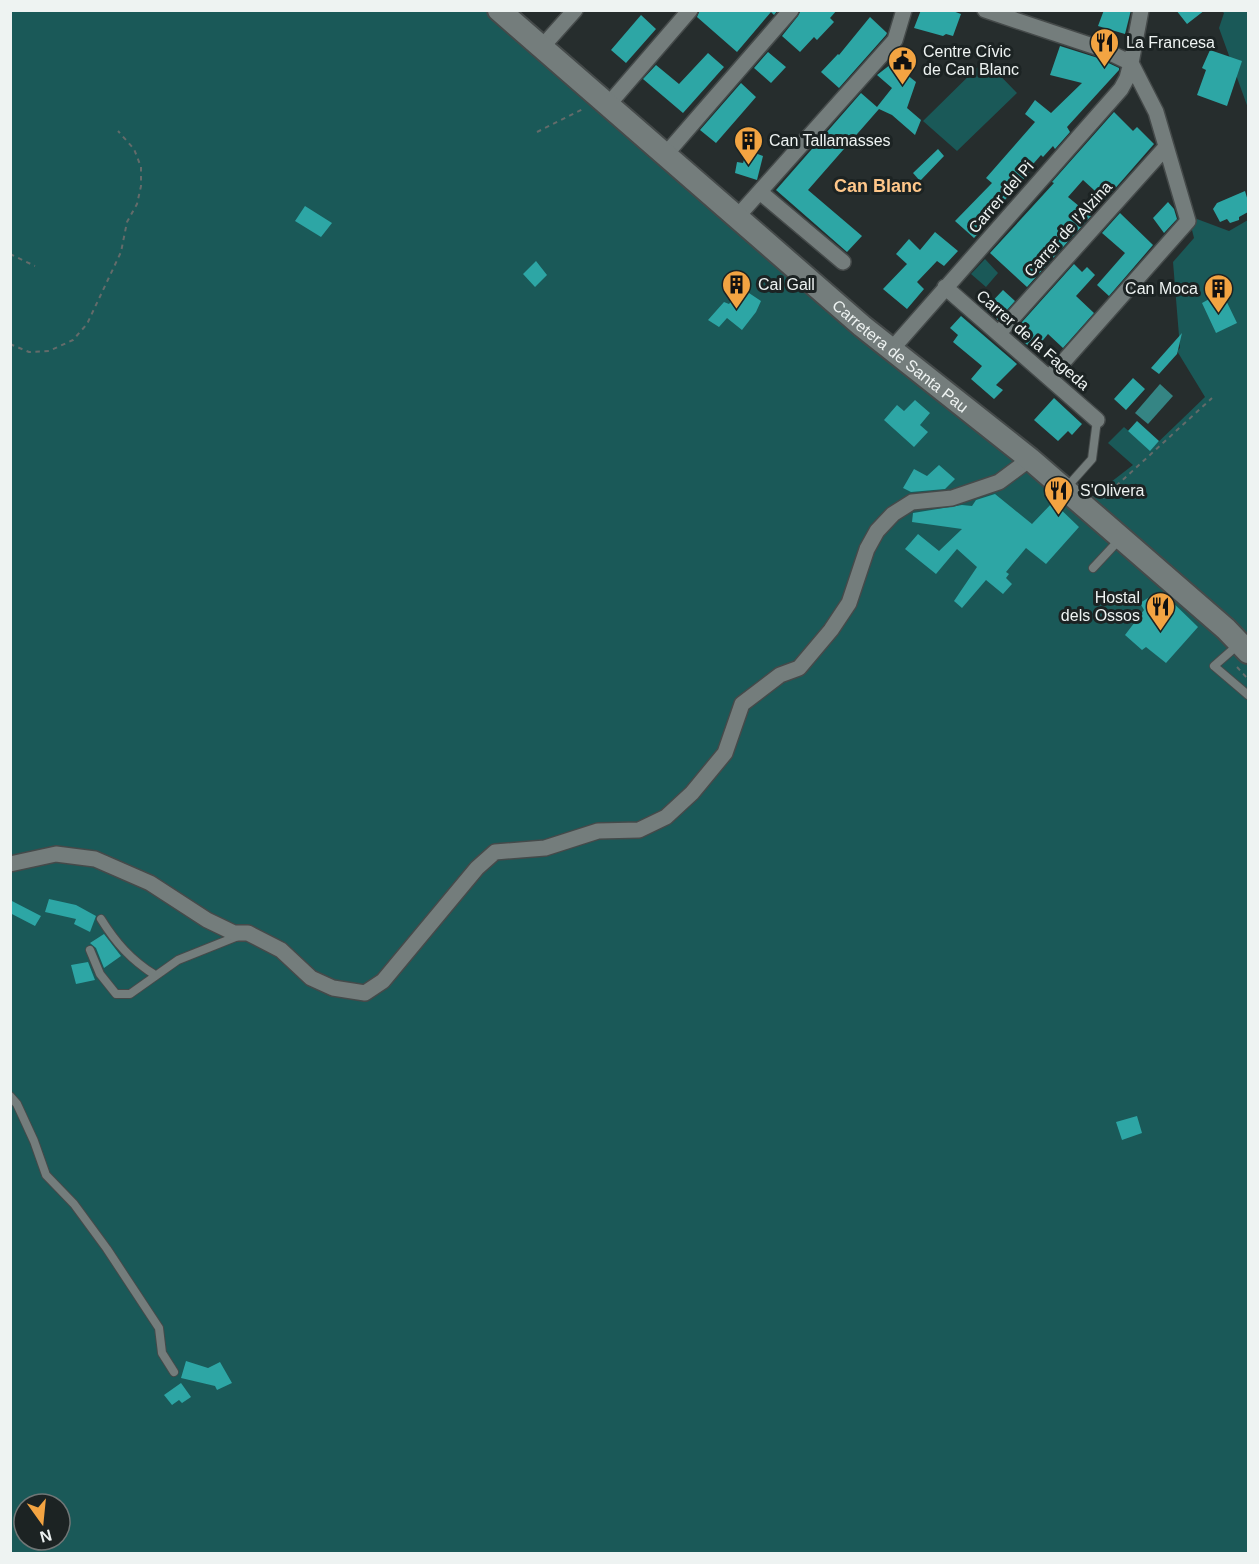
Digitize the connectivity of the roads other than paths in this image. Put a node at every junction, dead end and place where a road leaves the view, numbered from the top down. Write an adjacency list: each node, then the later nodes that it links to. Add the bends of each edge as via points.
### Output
1 (499, 10): 8 (main road, Carretera de Santa Pau)
2 (574, 10): 8 (street)
3 (690, 10): 10 (street)
4 (791, 10): 12 (street)
5 (904, 10): 13 (street, via 895,40)
6 (1141, 10): 9 (street, Carrer del Pi)
7 (994, 12): 9 (street, via 1102,49)
8 (542, 48): 10 (main road, Carretera de Santa Pau)
9 (1131, 63): 11 (street, via 1156,112); 16 (street, Carrer del Pi, via 1121,89)
10 (608, 105): 12 (main road, Carretera de Santa Pau)
11 (1165, 148): 17 (street, Carrer de l'Alzina); 19 (street, via 1188,221)
12 (666, 154): 14 (main road, Carretera de Santa Pau)
13 (760, 192): 14 (street); 15 (street)
14 (738, 216): 18 (main road, Carretera de Santa Pau)
15 (843, 262)
16 (945, 287): 17 (street, Carrer de la Fageda); 18 (street, Carrer del Pi)
17 (999, 333): 19 (street, Carrer de la Fageda)
18 (891, 350): 21 (main road, Carretera de Santa Pau)
19 (1049, 378): 20 (street, Carrer de la Fageda)
20 (1097, 420): 22 (lane, via 1092,459)
21 (1029, 459): 22 (main road, Carretera de Santa Pau); 29 (street, via 999,482 952,498 912,502 893,513 867,549 849,603 831,630 799,668 780,675 742,704 725,753 666,817 639,830 598,831 545,848 495,852 477,868 383,981 365,993 333,988 311,978 281,950)
22 (1065, 490): 23 (main road, Carretera de Santa Pau)
23 (1121, 538): 24 (lane); 25 (main road, Carretera de Santa Pau)
24 (1093, 568)
25 (1241, 653): 26 (lane, via 1214,666)
26 (1248, 695)
27 (10, 864): 29 (street, via 56,854 95,860 150,883 234,933)
28 (101, 919): 31 (lane, via 116,943)
29 (248, 933): 31 (lane, via 178,960)
30 (90, 950): 31 (lane, via 100,974 117,994 130,994)
31 (155, 975)
32 (10, 1096): 33 (lane, via 17,1104 46,1174 74,1204 159,1328 162,1353)
33 (174, 1372)

